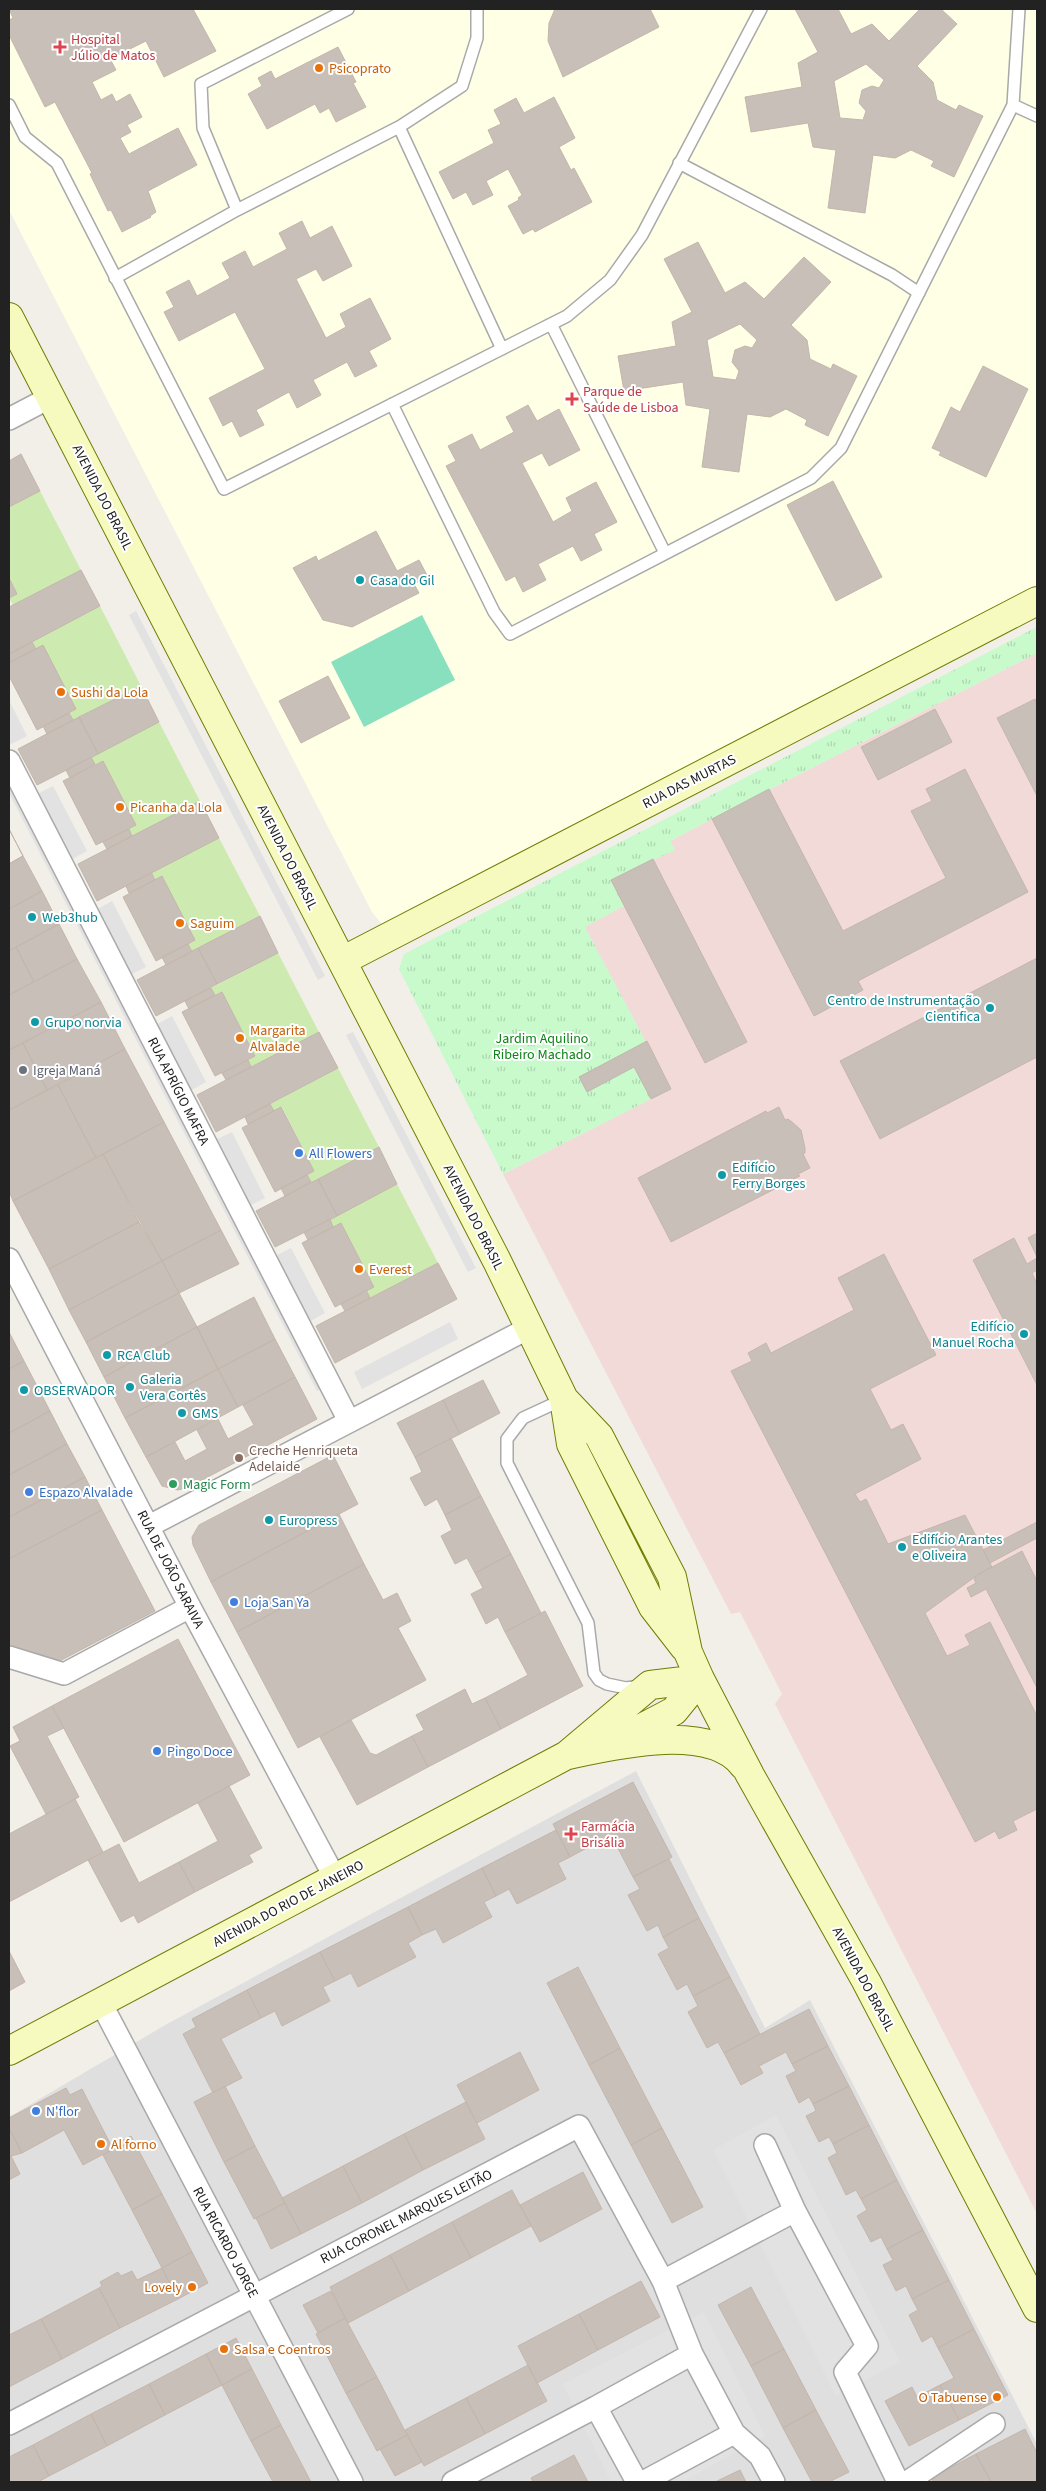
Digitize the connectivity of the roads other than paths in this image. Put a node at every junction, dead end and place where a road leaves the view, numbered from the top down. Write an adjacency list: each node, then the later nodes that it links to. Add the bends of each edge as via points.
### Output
1 (348, 9): 5 (lane)
2 (477, 9): 9 (lane, via 477,38 462,86)
3 (761, 9): 10 (lane)
4 (1019, 9): 7 (lane)
5 (333, 12): 11 (lane, via 201,84 203,128)
6 (9, 105): 12 (lane, via 25,136 57,163)
7 (1013, 105): 8 (lane); 13 (lane)
8 (1037, 116)
9 (399, 126): 11 (lane); 16 (lane)
10 (679, 163): 13 (lane, via 892,275); 15 (lane, via 642,234 610,280 567,316)
11 (237, 210): 12 (lane)
12 (115, 278): 18 (lane, via 224,489)
13 (919, 293): 20 (lane, via 841,448 811,478)
14 (9, 317): 17 (main road, AVENIDA DO BRASIL)
15 (551, 324): 16 (lane); 20 (lane)
16 (502, 349): 18 (lane)
17 (51, 397): 19 (street); 23 (main road, AVENIDA DO BRASIL)
18 (392, 404): 20 (lane, via 494,612 510,634)
19 (9, 419)
20 (665, 553)
21 (1037, 601): 23 (main road, RUA DAS MURTAS)
22 (9, 761): 27 (street, RUA APRÍGIO MAFRA)
23 (342, 961): 25 (main road, AVENIDA DO BRASIL)
24 (9, 1258): 28 (street, RUA DE JOÃO SARAIVA)
25 (528, 1328): 26 (main road, AVENIDA DO BRASIL); 27 (street)
26 (564, 1400): 31 (main road, AVENIDA DO BRASIL, via 600,1436 672,1577 688,1652); 32 (lane, via 524,1418 507,1439 508,1463 588,1623 594,1672 599,1680 626,1688)
27 (349, 1420): 28 (street)
28 (149, 1526): 29 (street, RUA DE JOÃO SARAIVA)
29 (190, 1607): 30 (street, via 64,1674); 36 (street, RUA DE JOÃO SARAIVA)
30 (9, 1658)
31 (700, 1679): 32 (main road); 33 (main road, AVENIDA DO RIO DE JANEIRO, via 674,1711); 35 (main road, AVENIDA DO BRASIL)
32 (650, 1685): 34 (main road, AVENIDA DO RIO DE JANEIRO)
33 (605, 1747): 34 (main road, AVENIDA DO RIO DE JANEIRO); 35 (main road, AVENIDA DO RIO DE JANEIRO, via 678,1740 706,1742 723,1747)
34 (567, 1755): 36 (main road, AVENIDA DO RIO DE JANEIRO)
35 (750, 1775): 43 (main road, AVENIDA DO BRASIL, via 862,1974)
36 (335, 1878): 37 (main road, AVENIDA DO RIO DE JANEIRO)
37 (100, 2001): 38 (main road, AVENIDA DO RIO DE JANEIRO); 42 (street, RUA RICARDO JORGE)
38 (9, 2051)
39 (765, 2145): 40 (street)
40 (795, 2210): 41 (street); 54 (street, via 867,2346 845,2372)
41 (663, 2281): 42 (street, RUA CORONEL MARQUES LEITÃO, via 579,2126); 44 (street, RUA CORONEL MARQUES LEITÃO)
42 (254, 2295): 46 (street, RUA CORONEL MARQUES LEITÃO); 49 (street, RUA RICARDO JORGE)
43 (1037, 2308)
44 (692, 2354): 45 (street); 48 (street, RUA CORONEL MARQUES LEITÃO)
45 (596, 2407): 50 (street); 51 (street)
46 (9, 2424)
47 (994, 2424): 55 (street)
48 (734, 2433): 52 (street); 53 (street, via 760,2456)
49 (352, 2482)
50 (453, 2482)
51 (637, 2482)
52 (642, 2482)
53 (774, 2482)
54 (898, 2482)
55 (907, 2482)

